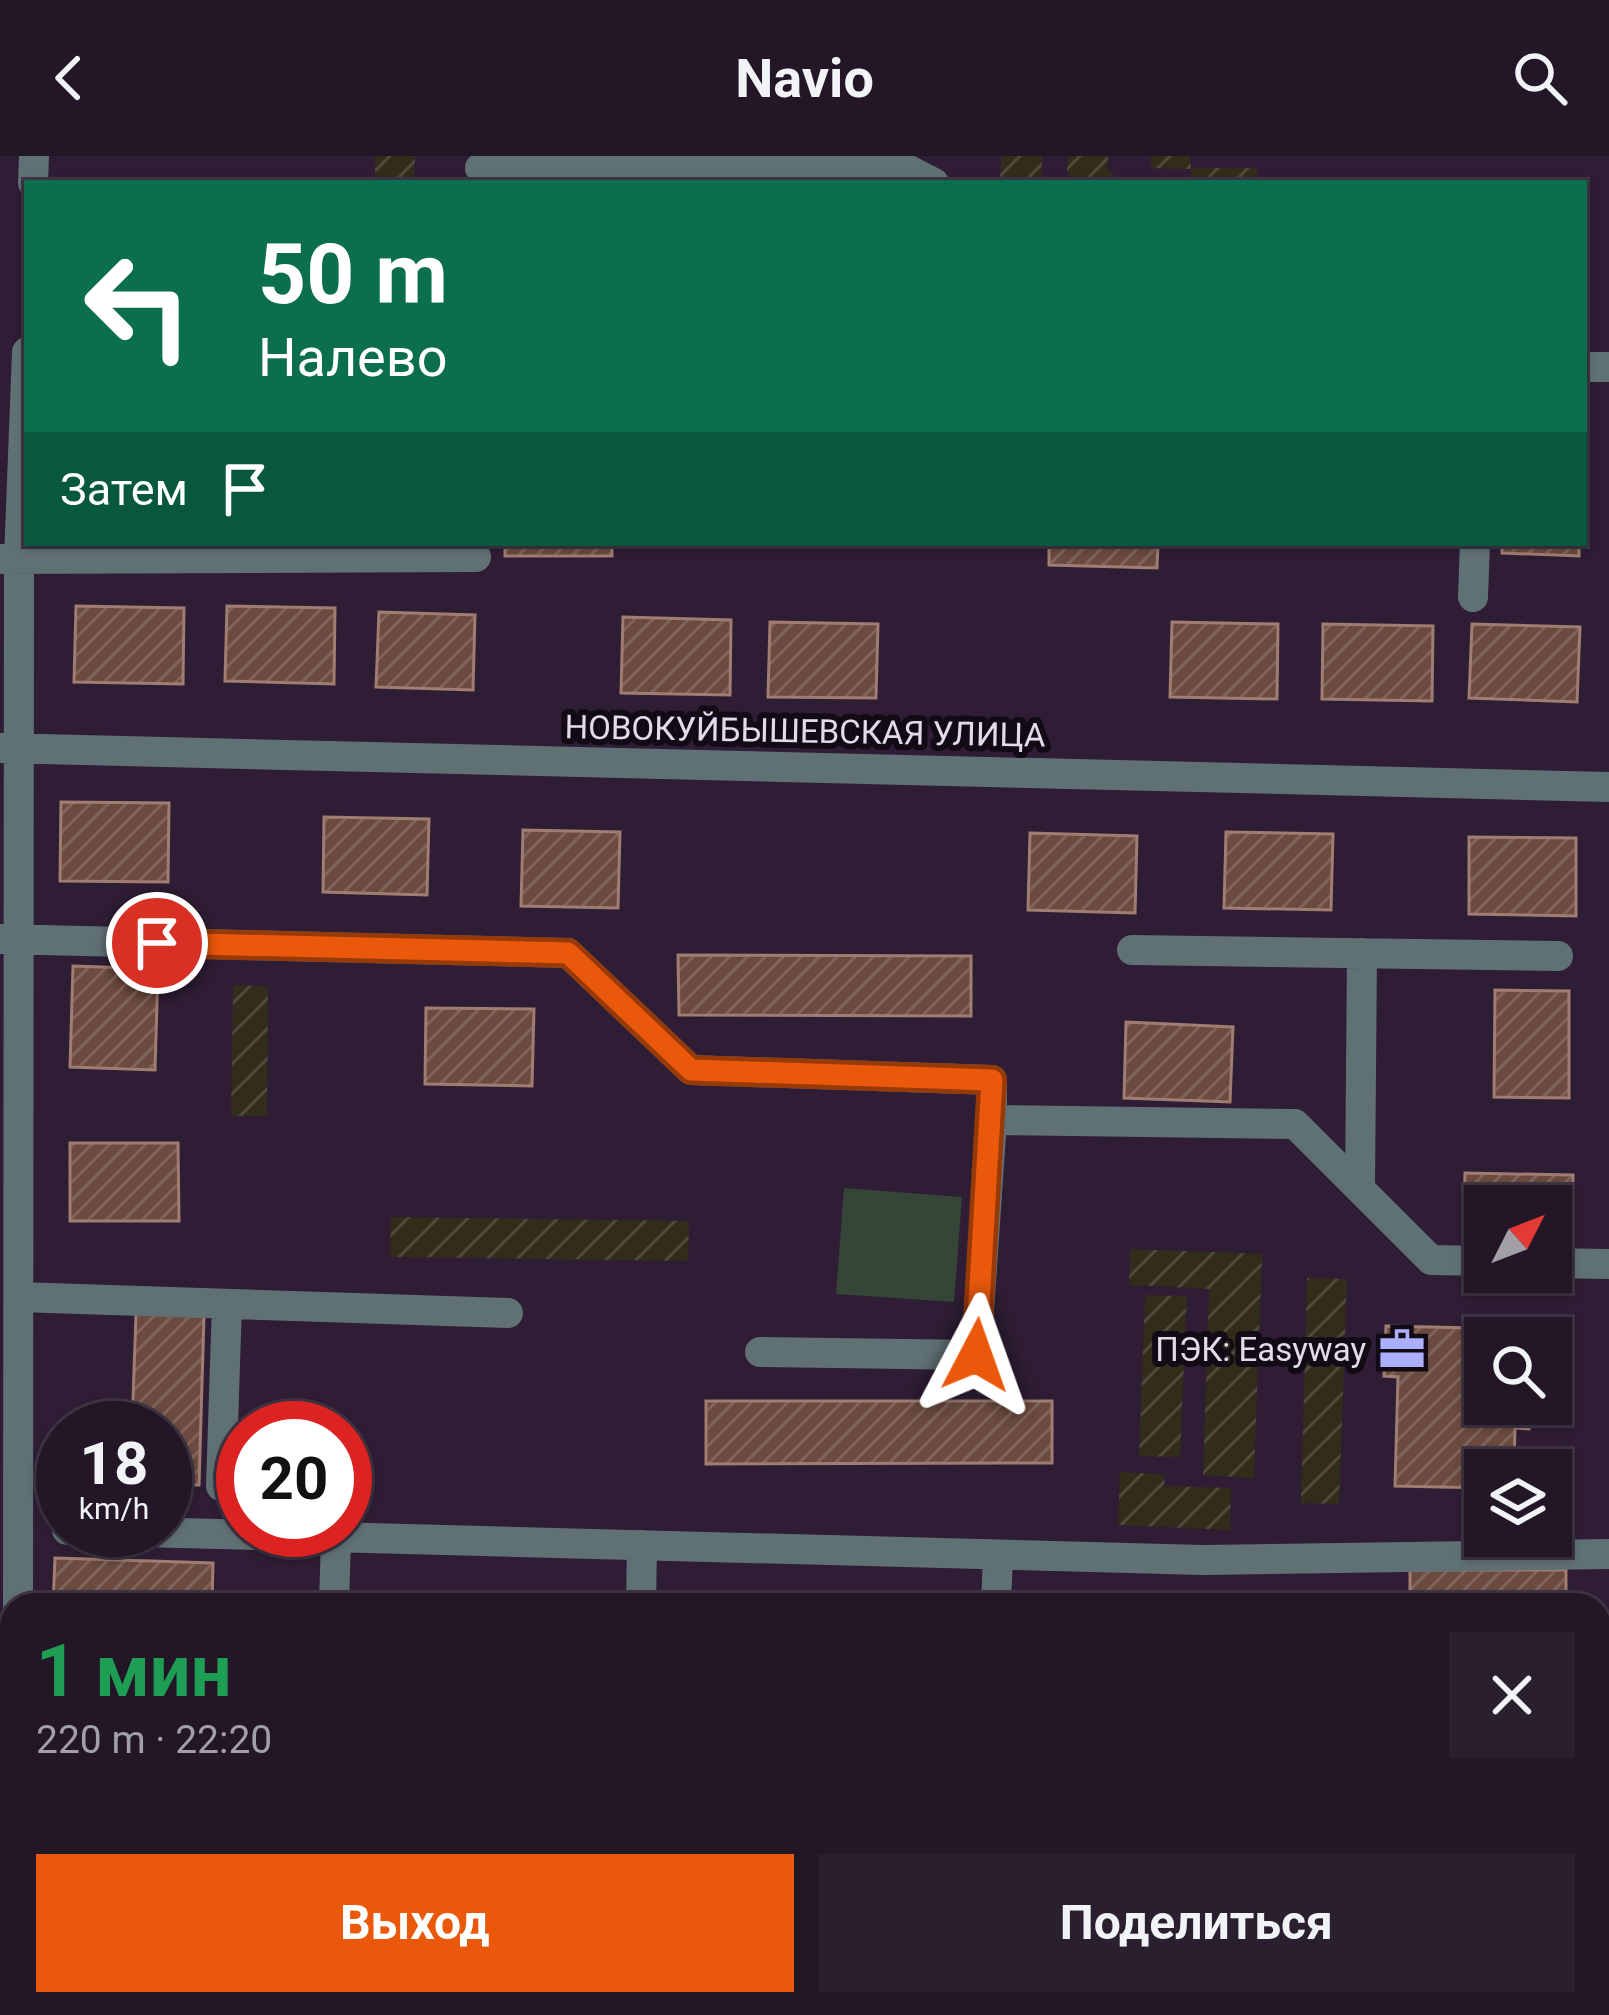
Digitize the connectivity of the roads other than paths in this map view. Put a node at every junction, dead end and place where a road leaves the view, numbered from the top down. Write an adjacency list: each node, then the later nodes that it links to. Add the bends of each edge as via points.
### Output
1 (480, 168): 2 (street, via 909,170)
2 (928, 180)
3 (24, 389): 6 (street)
4 (1475, 546): 7 (street)
5 (476, 557): 6 (street)
6 (10, 559): 8 (street)
7 (1473, 597)
8 (11, 748): 9 (street, НОВОКУЙБЫШЕВСКАЯ УЛИЦА); 10 (street)
9 (1609, 787)
10 (10, 939): 14 (street, via 568,953 691,1070 992,1080); 19 (street)
11 (1132, 950): 12 (street)
12 (1363, 953): 13 (street); 15 (street)
13 (1558, 956)
14 (992, 1120): 15 (street, via 1295,1124); 22 (street, via 976,1355)
15 (1360, 1189): 16 (street, via 1431,1260)
16 (1464, 1261)
17 (1572, 1263): 18 (street)
18 (1609, 1264)
19 (19, 1297): 20 (street); 24 (street)
20 (227, 1304): 21 (street); 23 (street)
21 (508, 1313)
22 (760, 1352)
23 (224, 1401)
24 (18, 1528): 25 (street); 31 (street)
25 (36, 1529)
26 (372, 1539): 27 (street)
27 (642, 1545): 28 (street); 33 (street)
28 (998, 1555): 29 (street); 34 (street)
29 (1609, 1555)
30 (335, 1557): 32 (street)
31 (18, 1593)
32 (334, 1593)
33 (641, 1593)
34 (996, 1593)

